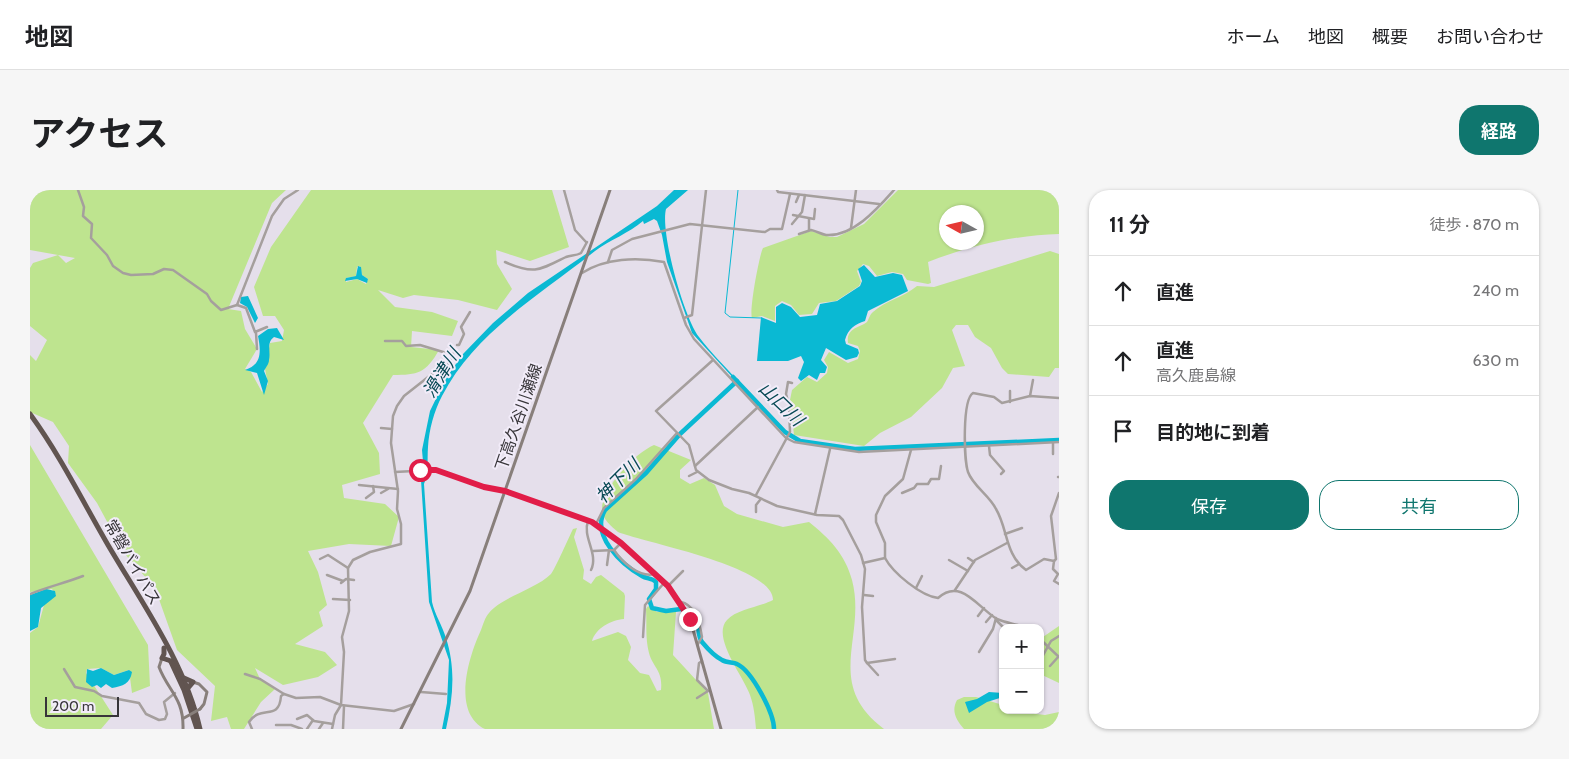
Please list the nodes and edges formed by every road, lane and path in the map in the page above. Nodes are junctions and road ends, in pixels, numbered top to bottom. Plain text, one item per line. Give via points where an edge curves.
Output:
1 (38, 190) edge
2 (78, 190) edge
3 (298, 190) edge
4 (564, 190) edge
5 (610, 190) edge
6 (706, 190) edge
7 (777, 190) edge
8 (856, 190) edge
9 (894, 190) edge
10 (790, 194) junction
11 (799, 195) junction
12 (30, 196) edge
13 (805, 196) junction
14 (854, 201) junction
15 (796, 202) dead end
16 (879, 204) junction
17 (815, 209) dead end
18 (793, 215) dead end
19 (798, 217) junction
20 (809, 218) junction
21 (792, 224) dead end
22 (702, 225) junction
23 (852, 228) junction
24 (809, 230) junction
25 (799, 234) dead end
26 (587, 242) junction
27 (591, 244) junction
28 (505, 262) dead end
29 (608, 262) junction
30 (581, 274) junction
31 (237, 305) junction
32 (470, 312) dead end
33 (684, 318) junction
34 (267, 326) dead end
35 (256, 333) junction
36 (385, 341) dead end
37 (457, 344) dead end
38 (257, 348) dead end
39 (713, 360) junction
40 (1033, 380) dead end
41 (792, 382) dead end
42 (1010, 391) dead end
43 (1030, 396) junction
44 (1059, 398) edge
45 (1010, 402) junction
46 (758, 407) junction
47 (30, 414) edge
48 (30, 419) edge
49 (381, 428) dead end
50 (392, 429) junction
51 (677, 435) junction
52 (786, 438) junction
53 (1059, 442) edge
54 (1053, 443) junction
55 (966, 445) junction
56 (989, 446) junction
57 (830, 448) junction
58 (911, 450) junction
59 (1053, 454) dead end
60 (695, 466) junction
61 (941, 466) dead end
62 (388, 470) dead end
63 (395, 472) junction
64 (697, 472) junction
65 (1001, 474) dead end
66 (689, 476) dead end
67 (359, 485) dead end
68 (373, 486) junction
69 (388, 489) junction
70 (398, 489) junction
71 (505, 491) junction
72 (381, 492) dead end
73 (1059, 492) edge
74 (902, 493) dead end
75 (756, 495) junction
76 (366, 498) dead end
77 (760, 500) junction
78 (1055, 500) junction
79 (1059, 502) edge
80 (756, 512) dead end
81 (815, 514) junction
82 (588, 520) junction
83 (598, 525) junction
84 (1022, 528) dead end
85 (1005, 534) junction
86 (621, 543) junction
87 (1007, 543) junction
88 (612, 550) junction
89 (592, 551) junction
90 (885, 558) junction
91 (968, 558) dead end
92 (320, 559) dead end
93 (949, 560) dead end
94 (1056, 561) edge
95 (974, 562) junction
96 (863, 563) junction
97 (1019, 564) junction
98 (607, 565) dead end
99 (348, 568) junction
100 (1012, 568) dead end
101 (591, 570) dead end
102 (683, 571) dead end
103 (968, 571) junction
104 (327, 574) dead end
105 (655, 574) junction
106 (83, 576) dead end
107 (922, 576) dead end
108 (348, 579) junction
109 (354, 580) dead end
110 (664, 583) junction
111 (1059, 584) edge
112 (668, 586) junction
113 (916, 588) junction
114 (955, 590) junction
115 (30, 594) edge
116 (864, 595) junction
117 (873, 596) dead end
118 (333, 599) dead end
119 (350, 600) junction
120 (974, 601) junction
121 (682, 604) junction
122 (971, 606) dead end
123 (984, 608) junction
124 (992, 615) junction
125 (978, 616) dead end
126 (996, 619) junction
127 (986, 622) dead end
128 (1000, 624) edge
129 (1013, 624) edge
130 (1059, 636) edge
131 (643, 637) dead end
132 (700, 641) junction
133 (1044, 643) edge
134 (164, 648) junction
135 (1049, 648) junction
136 (979, 652) dead end
137 (1044, 654) edge
138 (1058, 655) edge
139 (162, 658) junction
140 (895, 659) dead end
141 (171, 661) junction
142 (702, 661) junction
143 (868, 663) junction
144 (1050, 666) dead end
145 (64, 669) dead end
146 (245, 674) dead end
147 (878, 675) dead end
148 (182, 676) junction
149 (193, 682) junction
150 (187, 689) junction
151 (709, 691) junction
152 (420, 692) junction
153 (175, 693) junction
154 (284, 694) junction
155 (446, 694) dead end
156 (697, 698) dead end
157 (414, 704) junction
158 (343, 705) junction
159 (298, 713) dead end
160 (301, 717) junction
161 (184, 719) junction
162 (297, 719) dead end
163 (313, 720) junction
164 (323, 723) junction
165 (333, 724) junction
166 (276, 725) dead end
167 (292, 727) edge
168 (183, 729) edge
169 (198, 729) edge
170 (252, 729) edge
171 (302, 729) edge
172 (307, 729) edge
173 (319, 729) edge
174 (332, 729) edge
175 (343, 729) edge
176 (402, 729) edge
177 (720, 729) edge

1 - 12 street
2 - 31 street via 84,207 83,216 92,224 91,238 113,266 129,275 173,270 205,293 221,310
3 - 31 street via 284,199 272,216
4 - 26 street via 576,230
5 - 27 main road, 下高久谷川瀬線
6 - 22 street
7 - 10 street
8 - 14 street
9 - 16 street
10 - 11 street
10 - 22 street via 782,229 765,232
11 - 13 street
11 - 15 street
13 - 14 street
13 - 19 street
14 - 16 street
14 - 23 street
16 - 23 street via 863,223
17 - 20 street via 814,219
18 - 19 street
19 - 20 street
19 - 21 street
20 - 24 street
22 - 29 street via 690,224 632,239 613,249
22 - 33 street via 692,315
23 - 24 street via 826,235
24 - 25 street
26 - 27 street
26 - 28 street via 581,253 546,269 528,269
27 - 30 main road, 下高久谷川瀬線
29 - 30 street via 596,264
29 - 33 street via 633,259 664,262
30 - 71 main road, 下高久谷川瀬線
31 - 35 street via 247,310
32 - 37 street via 461,327 463,335
33 - 39 street via 694,339
34 - 35 street
35 - 38 street
36 - 50 street via 402,341 410,348 422,346 454,354 448,365 437,370 400,401
39 - 46 street
39 - 51 street via 656,412
40 - 43 street
41 - 52 street via 788,382 786,392 790,433
42 - 45 street
43 - 44 street
43 - 45 street
45 - 55 street via 1002,403 994,397 970,394 965,408
46 - 52 street
46 - 60 street
47 - 148 highway, 常磐バイパス
48 - 134 highway, 常磐バイパス
49 - 50 street
50 - 63 street
51 - 60 street via 691,448
51 - 83 street via 604,508
52 - 57 street
52 - 75 street
53 - 54 street
54 - 56 street
54 - 59 street
55 - 56 street
55 - 58 street
55 - 85 street via 967,470 996,509
56 - 65 street via 990,455 1004,471
57 - 58 street via 859,452
57 - 81 street
58 - 90 street via 903,479 885,496 876,514 885,543
60 - 64 street
61 - 74 street via 939,479 917,484
62 - 63 street
63 - 70 street
63 - 71 street via 430,470
64 - 66 street
64 - 75 street via 719,484
67 - 68 street
68 - 69 street
68 - 76 street via 374,492
69 - 70 street
69 - 72 street
70 - 99 street via 401,544 370,552 353,560
71 - 82 main road
71 - 152 main road, 下高久谷川瀬線 via 470,591
73 - 78 street
75 - 77 street
77 - 80 street
77 - 81 street
78 - 79 street
78 - 94 street via 1051,516
81 - 96 street via 839,516 843,520
82 - 83 main road
82 - 89 street via 586,529
83 - 86 main road
84 - 85 street
85 - 87 street
86 - 88 street
86 - 105 main road
87 - 95 street
87 - 97 street
88 - 89 street
88 - 98 street
88 - 105 street via 642,574
89 - 101 street
90 - 96 street
90 - 113 street
91 - 95 street
92 - 99 street via 327,555
93 - 103 street
94 - 97 street via 1044,558 1026,570
94 - 111 street via 1053,569 1058,574 1054,580
95 - 103 street
96 - 116 street
97 - 100 street
99 - 108 street
102 - 112 street
103 - 114 street
104 - 108 street via 342,582
105 - 110 main road
106 - 115 street
107 - 113 street
108 - 109 street
108 - 119 street
110 - 112 main road
110 - 131 street via 644,608
112 - 121 main road
113 - 114 street via 936,598
114 - 120 street
116 - 117 street
116 - 143 street via 862,631
118 - 119 street
119 - 158 street via 342,637
120 - 122 street
120 - 123 street
121 - 132 main road
121 - 132 street via 687,604 699,620
123 - 124 street
123 - 125 street
124 - 126 street
124 - 127 street
126 - 128 street
126 - 129 street
126 - 136 street
130 - 135 street via 1051,641
132 - 142 main road
133 - 135 street
134 - 139 highway
134 - 141 highway, 常磐バイパス
135 - 137 street
135 - 138 street
138 - 144 street
139 - 141 highway
139 - 153 main road via 160,670
140 - 143 street
141 - 169 highway, 常磐バイパス
142 - 151 main road
142 - 151 street via 697,680
143 - 147 street
145 - 153 street via 74,687 139,703 146,714 159,720 165,719 167,714 166,698
146 - 154 street
148 - 149 highway
148 - 150 highway, 常磐バイパス
149 - 150 highway
149 - 161 main road, bridge via 207,692 200,709
150 - 169 highway, 常磐バイパス
151 - 156 street
151 - 177 main road
152 - 155 street
152 - 157 main road, 下高久谷川瀬線
153 - 161 main road
154 - 158 street via 296,698 320,697
154 - 170 street via 277,709 263,711 250,719
157 - 158 street via 394,711
157 - 176 main road, 下高久谷川瀬線
158 - 165 street
158 - 175 street
159 - 160 street
160 - 162 street
160 - 163 street via 307,715
161 - 168 main road
163 - 164 street
163 - 172 street
164 - 165 street
164 - 173 street
165 - 174 street
166 - 167 street
167 - 171 street

